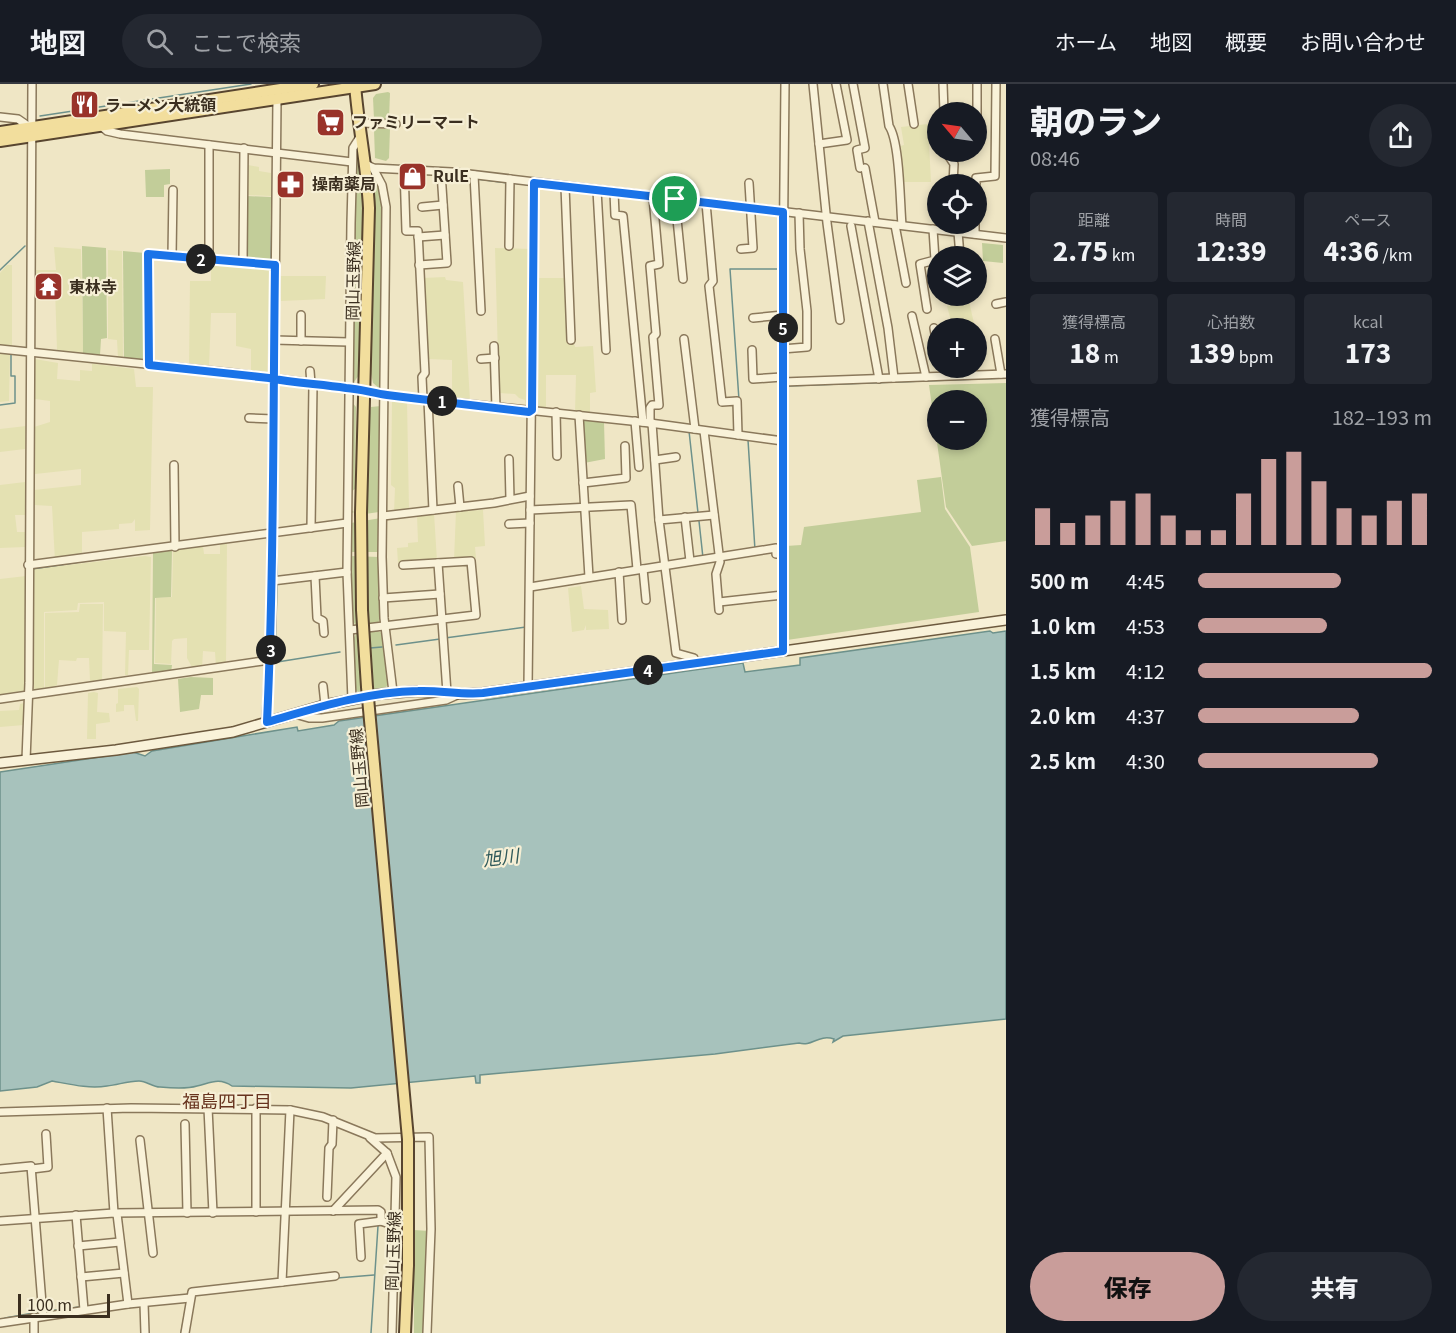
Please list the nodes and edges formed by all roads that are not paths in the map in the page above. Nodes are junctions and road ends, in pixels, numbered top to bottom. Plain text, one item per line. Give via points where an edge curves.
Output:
1 (32, 84) edge
2 (312, 84) edge
3 (375, 84) edge
4 (785, 84) edge
5 (813, 84) edge
6 (836, 84) edge
7 (853, 84) edge
8 (883, 84) edge
9 (908, 84) edge
10 (943, 84) edge
11 (978, 84) edge
12 (996, 84) edge
13 (355, 85) edge
14 (277, 91) edge
15 (944, 102) edge
16 (978, 102) edge
17 (0, 117) edge
18 (358, 123) junction
19 (396, 124) dead end
20 (914, 124) dead end
21 (100, 126) junction
22 (0, 132) edge
23 (32, 132) junction
24 (360, 137) junction
25 (0, 141) edge
26 (819, 144) junction
27 (209, 146) junction
28 (244, 150) junction
29 (277, 154) junction
30 (352, 162) junction
31 (370, 166) junction
32 (388, 168) junction
33 (404, 168) junction
34 (441, 172) junction
35 (987, 177) edge
36 (474, 178) junction
37 (380, 180) junction
38 (510, 182) junction
39 (534, 183) junction
40 (749, 183) dead end
41 (564, 186) junction
42 (173, 190) dead end
43 (597, 190) junction
44 (614, 192) junction
45 (653, 199) junction
46 (675, 201) junction
47 (443, 205) junction
48 (706, 205) junction
49 (422, 207) dead end
50 (751, 210) junction
51 (783, 212) junction
52 (799, 216) junction
53 (827, 219) junction
54 (869, 223) junction
55 (851, 226) dead end
56 (897, 227) junction
57 (927, 231) edge
58 (933, 234) edge
59 (975, 234) edge
60 (445, 235) junction
61 (418, 237) junction
62 (1006, 238) edge
63 (509, 246) dead end
64 (741, 249) dead end
65 (785, 249) junction
66 (800, 249) junction
67 (172, 256) junction
68 (209, 260) junction
69 (243, 262) junction
70 (273, 265) junction
71 (419, 265) junction
72 (683, 279) dead end
73 (906, 283) dead end
74 (1006, 302) edge
75 (996, 304) dead end
76 (927, 309) dead end
77 (481, 311) dead end
78 (301, 315) dead end
79 (783, 315) junction
80 (912, 316) dead end
81 (753, 318) dead end
82 (840, 320) dead end
83 (684, 339) dead end
84 (995, 339) dead end
85 (277, 340) junction
86 (571, 340) dead end
87 (301, 341) junction
88 (350, 342) junction
89 (494, 346) dead end
90 (0, 349) edge
91 (784, 349) junction
92 (606, 350) dead end
93 (752, 350) dead end
94 (32, 352) junction
95 (495, 358) junction
96 (482, 359) dead end
97 (149, 365) junction
98 (310, 371) dead end
99 (1004, 374) edge
100 (987, 375) edge
101 (926, 377) joint
102 (271, 378) junction
103 (894, 378) junction
104 (879, 379) junction
105 (783, 383) junction
106 (312, 385) junction
107 (349, 388) junction
108 (366, 390) junction
109 (384, 395) junction
110 (425, 399) junction
111 (496, 408) junction
112 (532, 410) junction
113 (556, 414) junction
114 (578, 417) junction
115 (249, 418) dead end
116 (271, 419) junction
117 (644, 424) junction
118 (695, 429) junction
119 (704, 431) junction
120 (738, 435) junction
121 (780, 441) junction
122 (625, 446) dead end
123 (556, 456) dead end
124 (676, 457) dead end
125 (509, 459) dead end
126 (655, 460) junction
127 (174, 465) dead end
128 (639, 467) dead end
129 (583, 483) junction
130 (458, 486) dead end
131 (530, 496) junction
132 (510, 499) junction
133 (460, 507) junction
134 (585, 509) junction
135 (433, 510) junction
136 (532, 510) junction
137 (714, 515) junction
138 (383, 516) junction
139 (685, 517) junction
140 (659, 520) junction
141 (347, 523) junction
142 (530, 523) junction
143 (509, 524) dead end
144 (311, 528) junction
145 (272, 533) junction
146 (175, 547) junction
147 (778, 552) junction
148 (720, 559) junction
149 (690, 561) junction
150 (438, 563) junction
151 (403, 565) dead end
152 (30, 566) junction
153 (666, 567) junction
154 (642, 571) junction
155 (347, 572) junction
156 (620, 575) junction
157 (315, 576) junction
158 (589, 577) junction
159 (275, 581) junction
160 (531, 586) junction
161 (440, 594) junction
162 (783, 595) junction
163 (383, 598) junction
164 (646, 600) dead end
165 (441, 619) junction
166 (622, 620) dead end
167 (1006, 620) edge
168 (385, 627) junction
169 (350, 630) junction
170 (324, 633) dead end
171 (783, 651) junction
172 (270, 662) junction
173 (695, 664) junction
174 (323, 686) dead end
175 (528, 687) junction
176 (393, 692) junction
177 (447, 693) junction
178 (459, 694) junction
179 (28, 696) junction
180 (0, 699) edge
181 (352, 700) junction
182 (325, 705) junction
183 (295, 714) junction
184 (267, 722) junction
185 (26, 760) junction
186 (0, 763) edge
187 (107, 1108) junction
188 (208, 1108) junction
189 (256, 1108) junction
190 (290, 1110) junction
191 (0, 1112) edge
192 (333, 1120) junction
193 (185, 1124) dead end
194 (46, 1134) dead end
195 (366, 1135) junction
196 (395, 1138) junction
197 (140, 1140) dead end
198 (386, 1152) junction
199 (32, 1168) junction
200 (0, 1169) edge
201 (327, 1197) dead end
202 (333, 1210) junction
203 (256, 1212) junction
204 (286, 1212) junction
205 (187, 1213) junction
206 (213, 1213) junction
207 (116, 1214) junction
208 (148, 1214) junction
209 (76, 1217) junction
210 (35, 1220) junction
211 (0, 1221) edge
212 (382, 1221) junction
213 (395, 1226) junction
214 (120, 1242) junction
215 (78, 1246) junction
216 (153, 1253) dead end
217 (361, 1257) dead end
218 (124, 1273) junction
219 (335, 1276) dead end
220 (81, 1277) junction
221 (282, 1282) junction
222 (190, 1298) junction
223 (144, 1303) junction
224 (128, 1304) junction
225 (84, 1310) junction
226 (0, 1314) edge
227 (43, 1316) junction
228 (34, 1317) junction
229 (1, 1323) edge
230 (34, 1333) edge
231 (146, 1333) edge
232 (185, 1333) edge
233 (392, 1333) edge
234 (405, 1333) edge
235 (427, 1333) edge

1 - 23 street
2 - 14 main road
3 - 13 main road
4 - 51 street
5 - 26 street
6 - 26 street via 847,140
7 - 54 street via 865,148 857,150 863,168
8 - 56 street via 896,155
9 - 20 street
10 - 15 street
11 - 16 street
12 - 35 street via 995,176
13 - 14 main road
13 - 18 main road, 岡山玉野線
14 - 21 main road
14 - 23 main road
14 - 29 street
17 - 23 street via 18,119
18 - 19 street
18 - 24 main road, 岡山玉野線
21 - 23 main road
21 - 27 street via 107,131
22 - 23 main road
23 - 25 main road
23 - 94 street
24 - 30 street via 353,146
24 - 31 main road, 岡山玉野線
26 - 53 street
27 - 28 street
27 - 68 street
28 - 29 street
28 - 69 street
29 - 30 street
29 - 70 street
30 - 88 street
31 - 32 street
31 - 37 street
31 - 108 main road, 岡山玉野線
32 - 33 street
32 - 37 street
33 - 34 street
33 - 61 street via 406,231 418,231
34 - 36 street
34 - 47 street
36 - 38 street
36 - 77 street
37 - 109 street via 386,207
38 - 39 street
38 - 63 street
39 - 41 street
39 - 112 street
40 - 50 street
41 - 43 street
41 - 86 street
42 - 67 street
43 - 44 street
43 - 92 street
44 - 45 street
44 - 117 street via 615,215 623,216
45 - 46 street
45 - 117 street via 659,264 650,266 659,405 652,405
46 - 48 street
46 - 72 street
47 - 49 street
47 - 60 street
48 - 50 street
48 - 120 street via 713,281 709,285 722,402 737,401
50 - 51 street
50 - 64 street via 753,248
51 - 52 street
51 - 65 street
52 - 53 street
52 - 66 street
53 - 54 street
53 - 82 street
54 - 56 street
54 - 103 street
55 - 104 street
56 - 57 street
56 - 73 street
58 - 76 street via 935,260 920,264
59 - 62 street
60 - 61 street
60 - 71 street via 447,262
61 - 71 street
65 - 66 street
65 - 79 street
66 - 91 street via 807,347
67 - 68 street
67 - 97 street via 148,254
68 - 69 street
69 - 70 street
70 - 85 street
71 - 110 street
74 - 75 street
78 - 87 street
79 - 81 street
79 - 91 street
80 - 101 street
83 - 118 street
84 - 99 street
85 - 87 street
85 - 102 street
87 - 88 street
88 - 107 street
89 - 95 street
90 - 94 street
91 - 105 street
93 - 105 street via 753,379
94 - 97 street
94 - 152 street
95 - 96 street
95 - 111 street
97 - 102 street
98 - 106 street
99 - 100 street
101 - 103 street
102 - 106 street
102 - 116 street
103 - 104 street
104 - 105 street
105 - 121 street
106 - 107 street
106 - 144 street
107 - 108 street
107 - 141 street
108 - 109 street
108 - 234 main road, 岡山玉野線, bridge via 362,610 408,1139
109 - 110 street
109 - 138 street
110 - 111 street
110 - 135 street
111 - 112 street
112 - 113 street
112 - 131 street
113 - 114 street
113 - 123 street
114 - 117 street
114 - 129 street
115 - 116 street
116 - 145 street
117 - 118 street
117 - 126 street
117 - 128 street
118 - 119 street
119 - 120 street
119 - 137 street
120 - 121 street
121 - 147 street
122 - 129 street via 626,478
124 - 126 street
125 - 132 street
126 - 140 street
127 - 146 street
129 - 134 street
130 - 133 street
131 - 132 street
131 - 136 street
132 - 133 street
133 - 135 street
134 - 136 street
134 - 154 street via 631,505
134 - 158 street
135 - 138 street
136 - 142 street
137 - 139 street
137 - 148 street
138 - 163 street
139 - 140 street
139 - 149 street
140 - 153 street
141 - 144 street
141 - 155 street
142 - 143 street
142 - 160 street
144 - 145 street
145 - 146 street
145 - 159 street
146 - 152 street
147 - 148 street
147 - 162 street
148 - 149 street
148 - 162 street via 716,574 719,606
149 - 153 street
150 - 151 street
150 - 161 street
150 - 165 street via 471,561 476,615
152 - 179 street
153 - 154 street
153 - 173 street via 676,653 694,658
154 - 156 street
154 - 164 street
155 - 157 street
155 - 169 street
156 - 158 street
156 - 166 street
157 - 159 street
157 - 170 street via 317,618 323,621
158 - 160 street
159 - 172 street
160 - 175 street
161 - 163 street
161 - 165 street
162 - 171 street
163 - 168 street
165 - 168 street
165 - 177 street
167 - 171 street
168 - 169 street
168 - 176 street
169 - 181 street
171 - 173 street
172 - 179 street
172 - 184 street
173 - 175 street
174 - 182 street
175 - 178 street
176 - 177 street
176 - 181 street
177 - 178 street
178 - 183 street via 446,700 322,718
179 - 180 street
179 - 185 street
181 - 182 street
182 - 183 street
183 - 184 street
184 - 185 street via 233,732
185 - 186 street
187 - 188 street
187 - 191 street
187 - 207 street
188 - 189 street
188 - 206 street
189 - 190 street
189 - 203 street
190 - 192 street
190 - 204 street
192 - 195 street
192 - 201 street
193 - 205 street
194 - 199 street via 48,1167
195 - 196 street
195 - 198 street
196 - 198 street
196 - 235 street via 429,1137
197 - 208 street
198 - 202 street
198 - 213 street via 396,1177
199 - 200 street
199 - 210 street
202 - 204 street
202 - 212 street via 378,1210
203 - 204 street
203 - 206 street
204 - 221 street
205 - 206 street
205 - 208 street
207 - 208 street
207 - 209 street
207 - 214 street
208 - 216 street
209 - 210 street
209 - 215 street
210 - 211 street
210 - 227 street
212 - 213 street
212 - 217 street via 359,1224
213 - 233 street
214 - 215 street
214 - 218 street
215 - 220 street
218 - 220 street
218 - 224 street
219 - 221 street
220 - 225 street
221 - 222 street via 192,1292
222 - 223 street
222 - 232 street
223 - 224 street
223 - 231 street
224 - 225 street
225 - 227 street
226 - 229 street
227 - 228 street
228 - 229 street
228 - 230 street

